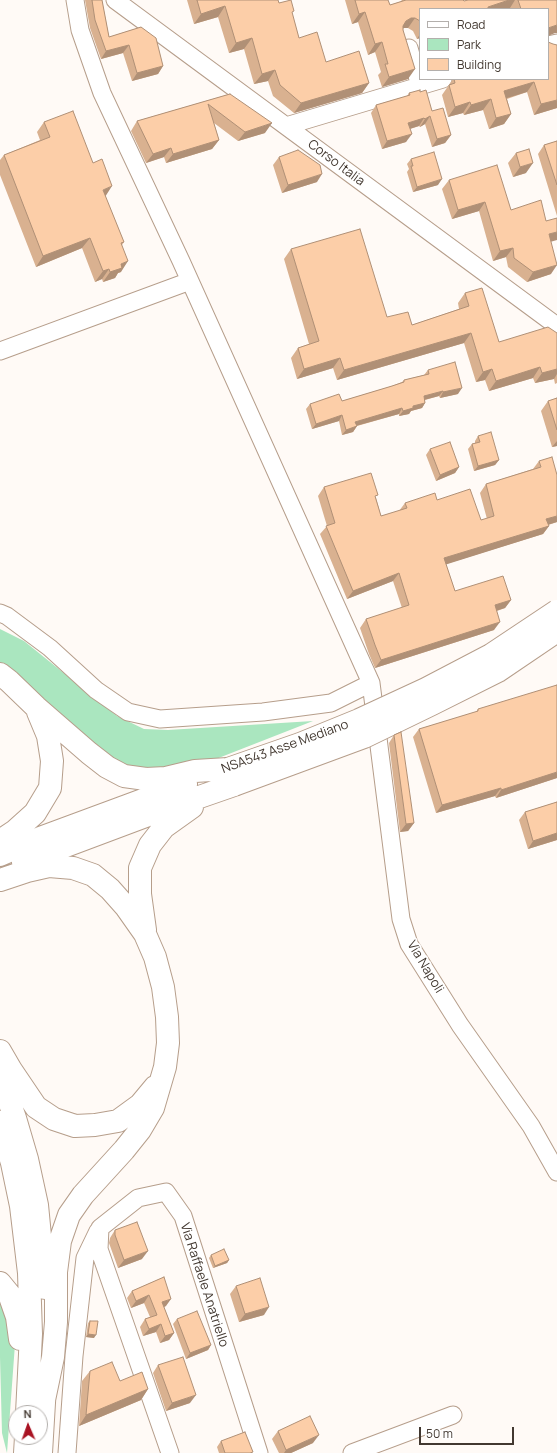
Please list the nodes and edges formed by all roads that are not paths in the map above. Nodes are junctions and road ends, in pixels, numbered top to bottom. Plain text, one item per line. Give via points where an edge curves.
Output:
1 (75, 0) edge
2 (115, 0) edge
3 (406, 38) edge
4 (439, 80) edge
5 (420, 86) junction
6 (286, 126) junction
7 (190, 281) junction
8 (557, 326) edge
9 (0, 350) edge
10 (557, 611) edge
11 (0, 613) edge
12 (557, 631) edge
13 (0, 674) edge
14 (371, 683) junction
15 (36, 707) junction
16 (231, 777) junction
17 (0, 841) edge
18 (0, 856) edge
19 (0, 872) edge
20 (0, 880) edge
21 (145, 934) junction
22 (0, 1051) edge
23 (0, 1075) edge
24 (161, 1080) junction
25 (0, 1122) edge
26 (557, 1172) edge
27 (100, 1228) junction
28 (0, 1283) edge
29 (44, 1400) junction
30 (25, 1405) edge
31 (27, 1405) edge
32 (453, 1415) dead end
33 (41, 1453) edge
34 (67, 1453) edge
35 (170, 1453) edge
36 (259, 1453) edge
37 (352, 1453) edge

1 - 7 street, Via Napoli via 80,30 102,92
2 - 6 street, Corso Italia
3 - 5 street
4 - 5 street
5 - 6 street
6 - 8 street, Corso Italia
7 - 9 street
7 - 14 street, Via Napoli
10 - 16 highway, NSA543 Asse Mediano, bridge via 490,655 426,689
11 - 14 street via 50,648 96,690 128,712 160,719 263,712 331,703
12 - 16 highway, NSA543 Asse Mediano, bridge via 498,671 364,737
13 - 15 highway
14 - 26 street, Via Napoli via 401,919 409,944 460,1025 531,1126
15 - 16 highway via 89,753 124,776 166,778 195,771
15 - 17 highway via 48,736 52,761 50,788 35,813
16 - 18 highway, NSA543 Asse Mediano via 40,838
16 - 19 highway, NSA543 Asse Mediano
16 - 21 highway via 164,827 150,845 140,868
20 - 21 highway via 49,866 73,868 93,875 126,907
21 - 24 highway via 155,957 163,987 167,1017 168,1043
22 - 24 highway via 36,1108 54,1119 76,1126 118,1121 140,1105
23 - 29 highway via 27,1159 36,1205 46,1303
24 - 29 highway via 153,1108 140,1130 83,1195 69,1215 60,1241 56,1272 53,1357
25 - 31 highway via 21,1206 29,1273 31,1334
27 - 34 street via 85,1258
27 - 35 street via 99,1249
27 - 36 street, Via Raffaele Anatriello via 138,1198 166,1192 183,1216
28 - 30 highway via 9,1294 17,1318
29 - 33 highway
32 - 37 street

